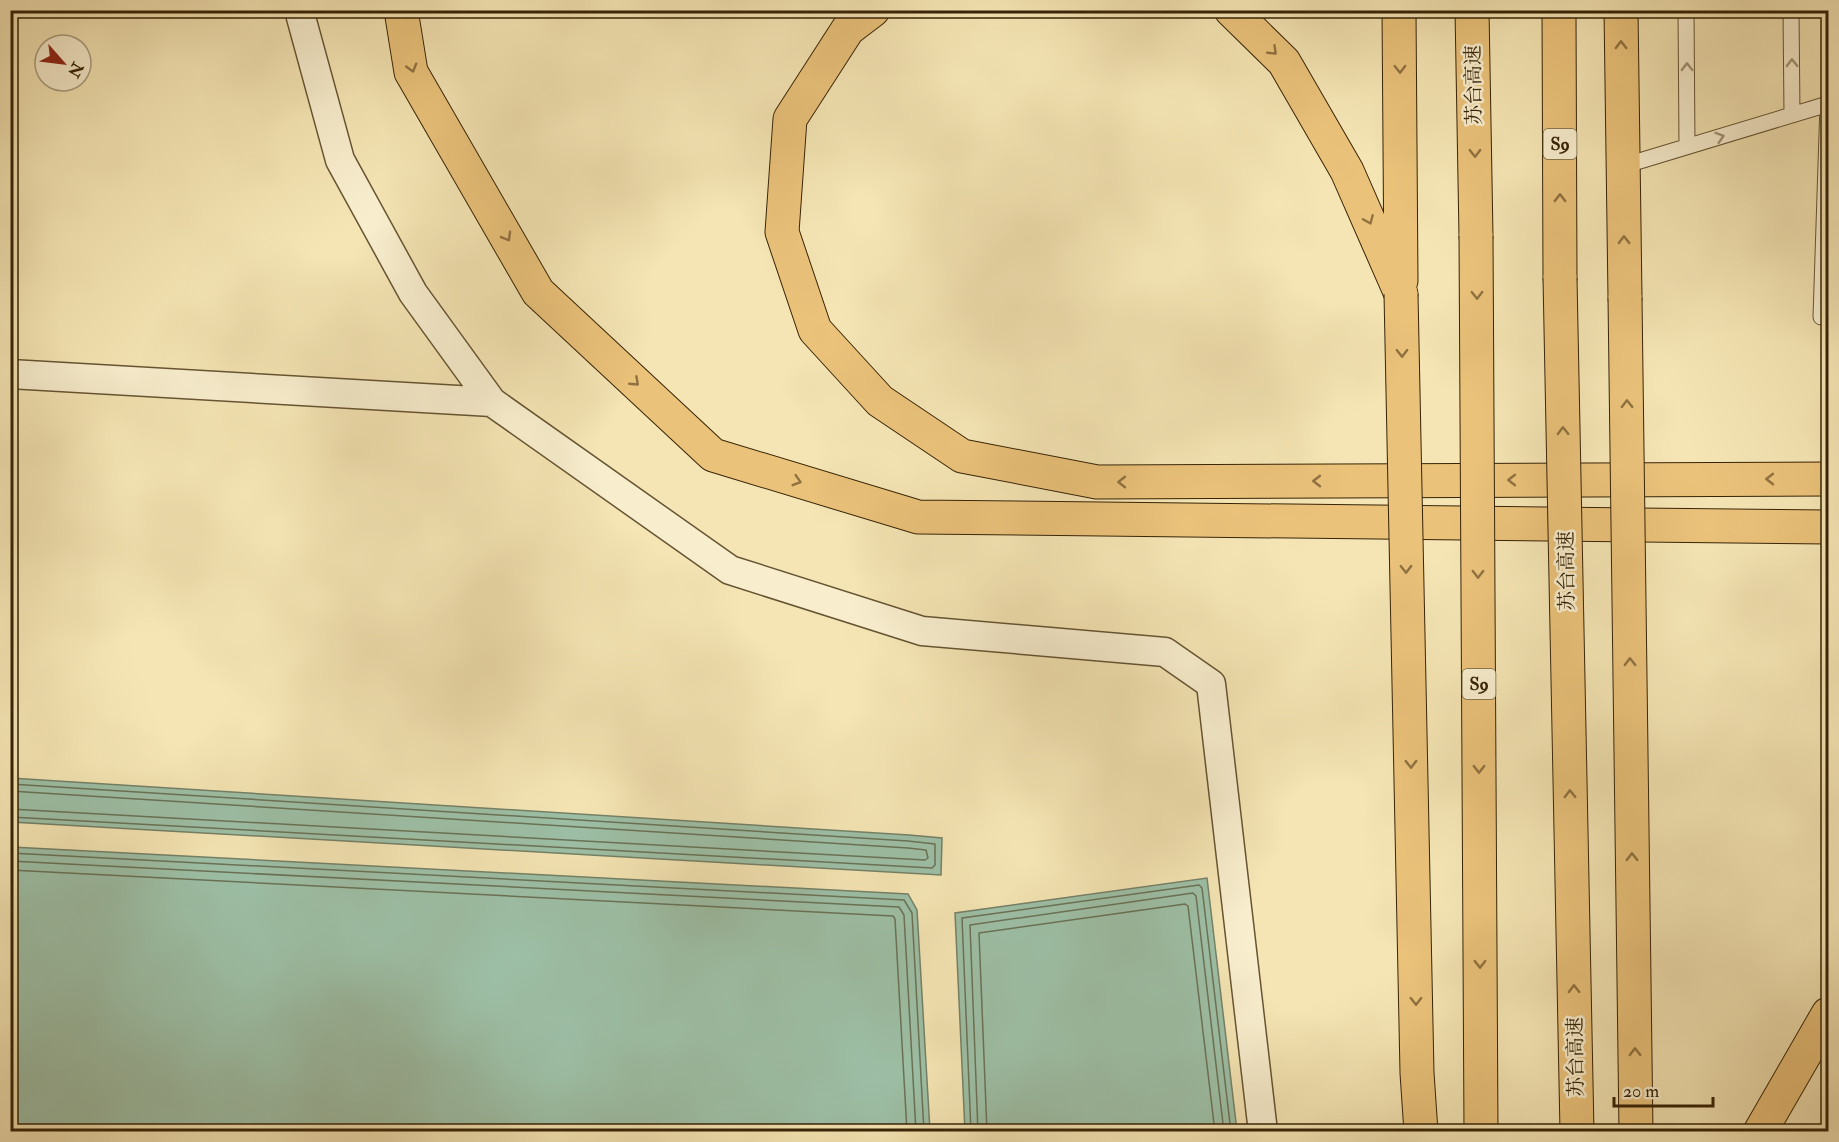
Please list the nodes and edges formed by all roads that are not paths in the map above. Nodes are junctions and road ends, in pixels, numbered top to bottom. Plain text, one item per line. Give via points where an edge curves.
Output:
1 (299, 10) edge
2 (401, 10) edge
3 (873, 10) edge
4 (1231, 10) edge
5 (1399, 10) edge
6 (1472, 10) edge
7 (1559, 10) edge
8 (1621, 10) edge
9 (1686, 10) edge
10 (1791, 10) edge
11 (1828, 104) edge
12 (1792, 115) junction
13 (1687, 147) junction
14 (1623, 166) junction
15 (1401, 294) junction
16 (1828, 317) edge
17 (10, 374) edge
18 (492, 402) junction
19 (1828, 479) edge
20 (1828, 527) edge
21 (1828, 1014) edge
22 (1263, 1131) edge
23 (1421, 1131) edge
24 (1481, 1131) edge
25 (1577, 1131) edge
26 (1636, 1131) edge
27 (1760, 1131) edge

1 - 18 street via 340,160 413,293
2 -> 20 highway via 411,72 538,292 713,455 918,517
19 -> 3 highway via 1097,482 962,456 880,401 815,330 782,232 790,119 848,29
4 -> 15 highway via 1284,62 1347,171
5 -> 15 highway
6 -> 24 highway, 苏台高速 / S9, bridge
25 -> 7 highway, 苏台高速 / S9, bridge via 1560,278
14 -> 8 highway
13 -> 9 lane
12 -> 10 lane
11 - 12 lane
11 - 16 lane via 1821,317
13 -> 12 lane
13 - 14 lane
26 -> 14 highway, bridge
15 -> 23 highway, bridge
17 - 18 street
18 - 22 street via 730,570 922,631 1165,652 1210,684
21 - 27 highway

